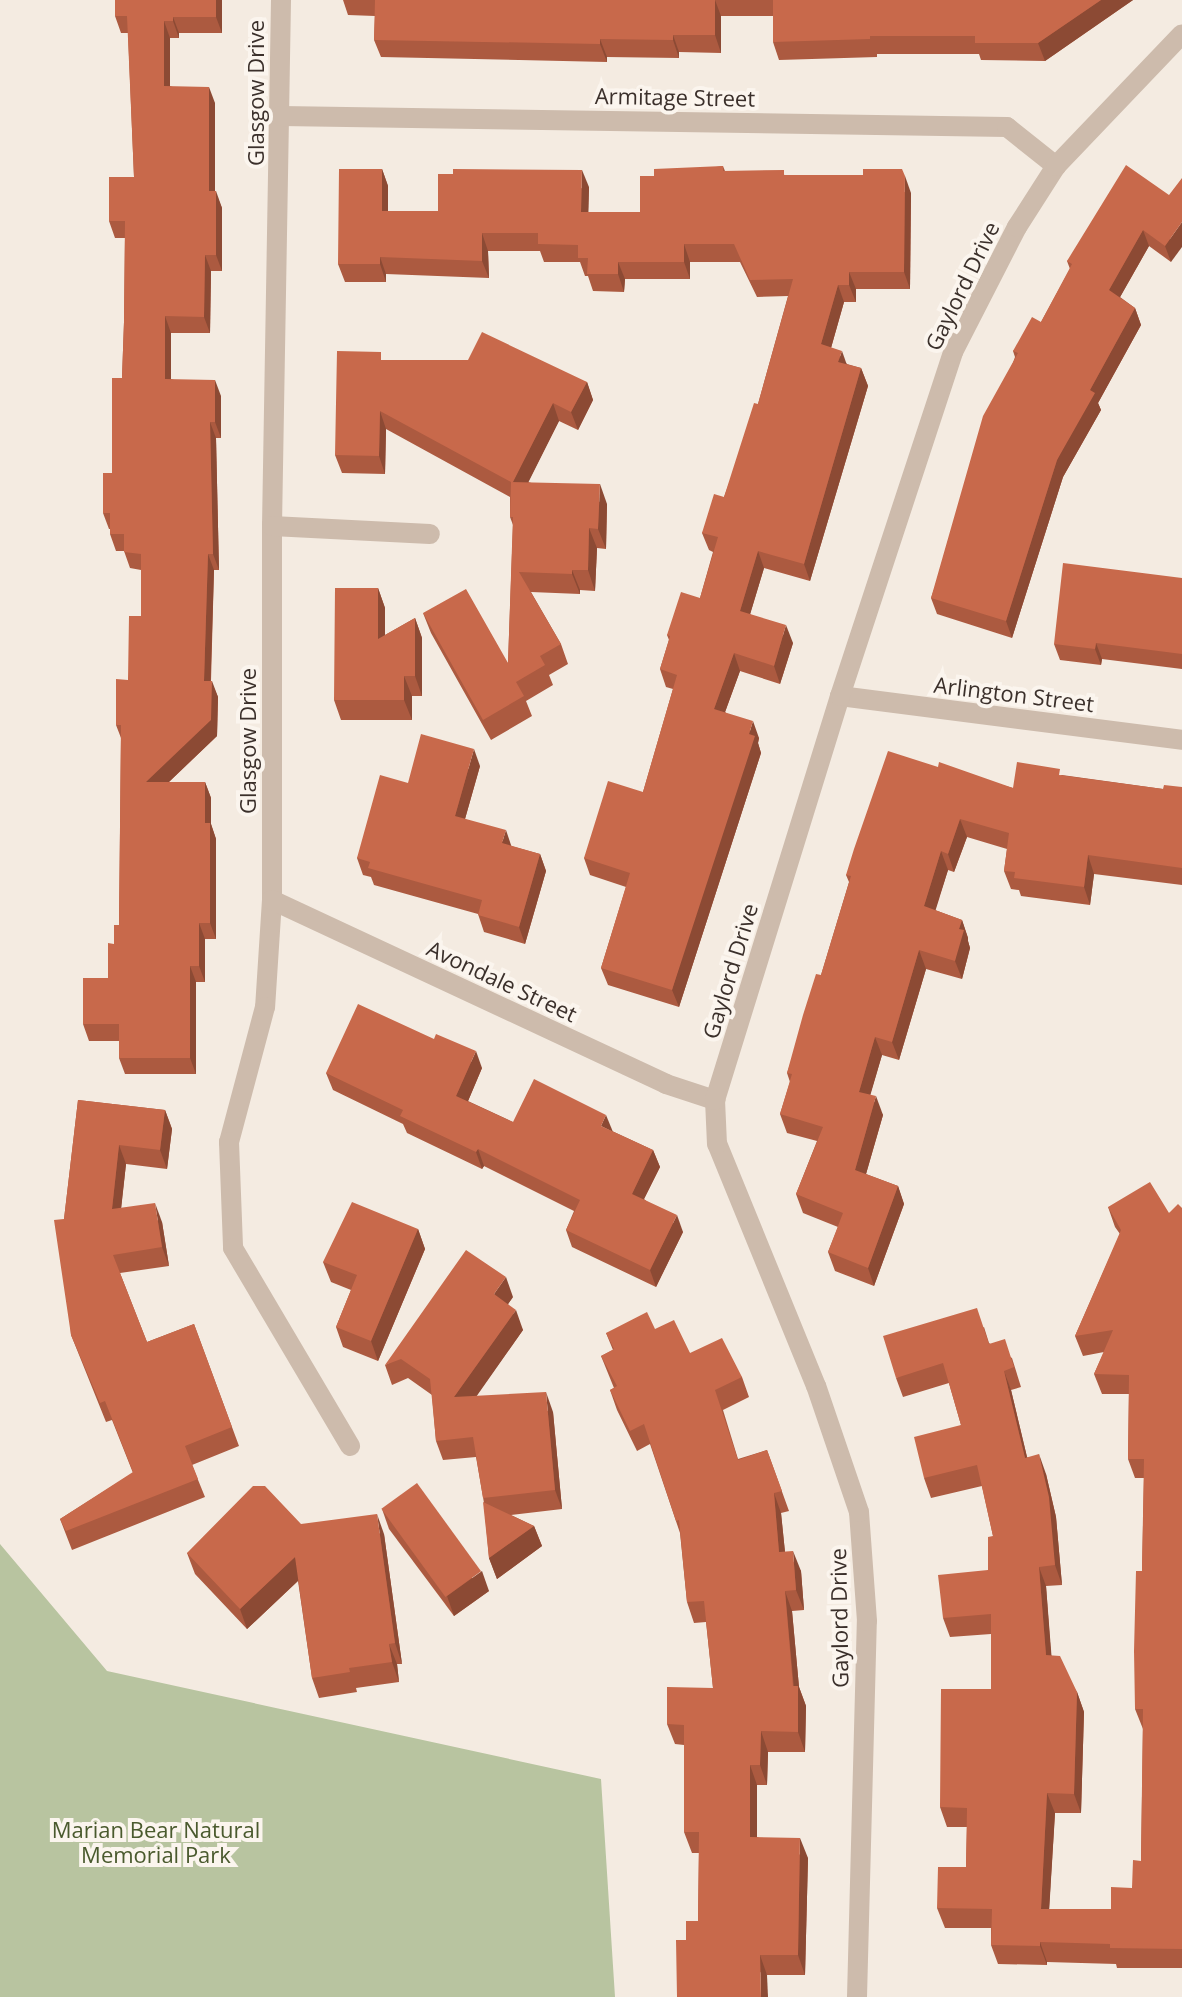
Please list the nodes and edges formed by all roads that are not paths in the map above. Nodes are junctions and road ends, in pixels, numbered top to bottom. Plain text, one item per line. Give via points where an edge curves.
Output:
1 (281, 0) edge
2 (1182, 34) edge
3 (281, 116) junction
4 (1056, 166) junction
5 (272, 526) junction
6 (430, 534) dead end
7 (840, 696) junction
8 (1182, 740) edge
9 (272, 900) junction
10 (715, 1100) junction
11 (350, 1446) dead end
12 (857, 1997) edge

1 - 3 street, Glasgow Drive
2 - 4 street, Gaylord Drive
3 - 4 street, Armitage Street via 1007,127
3 - 5 street, Glasgow Drive
4 - 7 street, Gaylord Drive via 1017,227 953,352
5 - 6 street
5 - 9 street, Glasgow Drive
7 - 8 street, Arlington Street
7 - 10 street, Gaylord Drive
9 - 10 street, Avondale Street via 666,1084
9 - 11 street, Glasgow Drive via 265,1007 229,1142 233,1248
10 - 12 street, Gaylord Drive via 717,1144 816,1386 859,1512 867,1621

